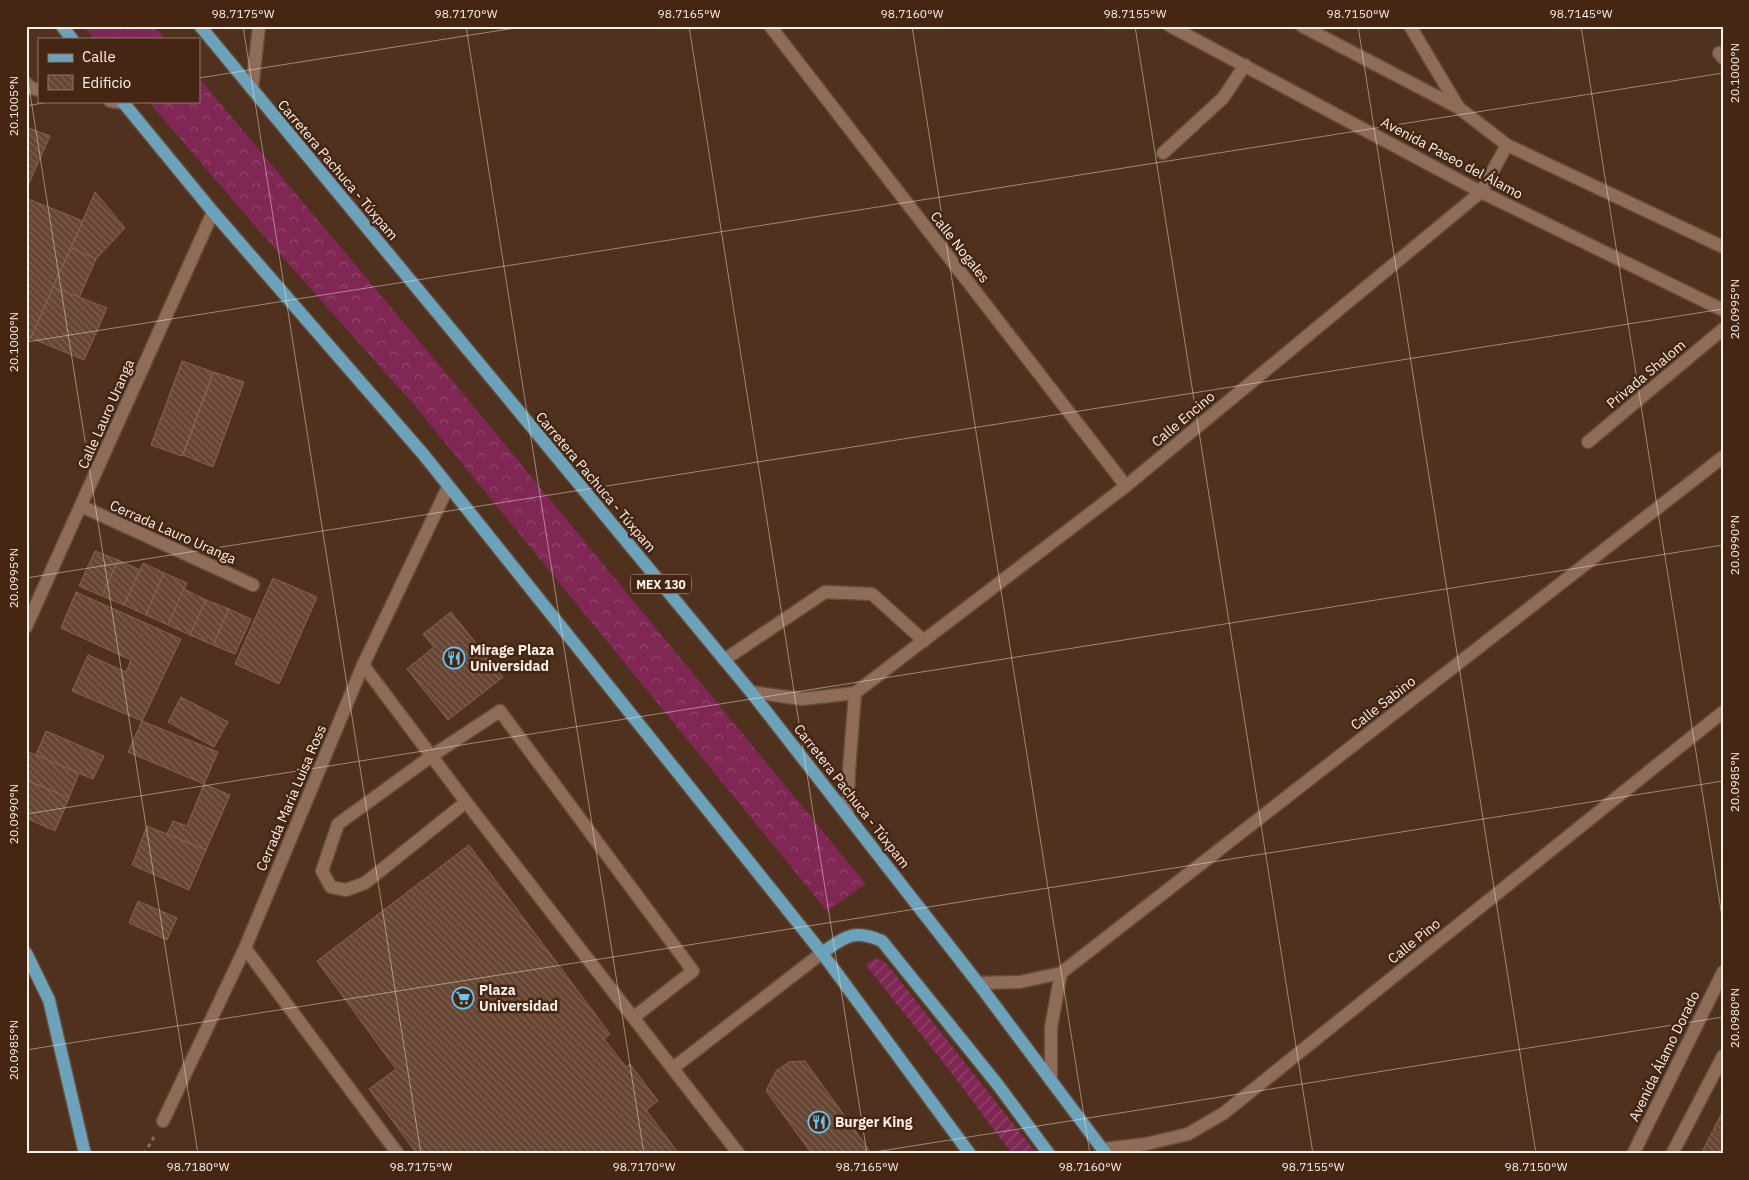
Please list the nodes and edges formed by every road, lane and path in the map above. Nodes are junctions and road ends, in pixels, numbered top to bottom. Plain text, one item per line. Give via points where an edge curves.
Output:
1 (62, 26) edge
2 (200, 26) edge
3 (259, 26) edge
4 (770, 26) edge
5 (1170, 26) edge
6 (1302, 26) edge
7 (1410, 26) edge
8 (71, 38) edge
9 (1245, 65) junction
10 (26, 83) edge
11 (252, 89) junction
12 (38, 90) edge
13 (123, 102) edge
14 (1459, 108) junction
15 (1507, 145) junction
16 (1163, 153) dead end
17 (1481, 192) junction
18 (213, 212) junction
19 (1723, 247) edge
20 (1723, 310) edge
21 (1723, 329) edge
22 (1588, 442) dead end
23 (1723, 457) edge
24 (1126, 486) junction
25 (448, 487) junction
26 (80, 506) junction
27 (253, 585) dead end
28 (26, 627) edge
29 (924, 641) junction
30 (724, 660) junction
31 (363, 665) junction
32 (751, 692) junction
33 (856, 694) junction
34 (1723, 712) edge
35 (433, 755) junction
36 (466, 802) junction
37 (848, 815) junction
38 (245, 948) junction
39 (26, 953) edge
40 (822, 953) junction
41 (1061, 972) junction
42 (1723, 972) edge
43 (978, 983) junction
44 (634, 1018) junction
45 (1723, 1056) edge
46 (672, 1068) junction
47 (1051, 1081) junction
48 (163, 1121) dead end
49 (1105, 1151) edge
50 (85, 1154) edge
51 (398, 1154) edge
52 (739, 1154) edge
53 (970, 1154) edge
54 (1049, 1154) edge
55 (1633, 1154) edge
56 (1672, 1154) edge

1 - 8 main road
2 - 11 main road, Carretera Pachuca - Túxpam / MEX 130
3 - 11 street
4 - 24 street, Calle Nogales
5 - 9 street, Avenida Paseo del Álamo
6 - 14 street
7 - 14 street
9 - 16 street via 1223,98
9 - 17 street, Avenida Paseo del Álamo
10 - 12 street
11 - 30 main road, Carretera Pachuca - Túxpam / MEX 130
13 - 18 main road
14 - 15 street
15 - 17 street, Calle Encino
15 - 19 street
17 - 20 street, Avenida Paseo del Álamo
17 - 24 street, Calle Encino
18 - 25 main road
18 - 26 street, Calle Lauro Uranga
21 - 22 street, Privada Shalom
23 - 41 street, Calle Sabino
24 - 29 street, Calle Encino
25 - 31 street, Cerrada María Luisa Ross
25 - 40 main road
26 - 27 street, Cerrada Lauro Uranga
26 - 28 street, Calle Lauro Uranga
29 - 30 street via 872,594 825,592
29 - 33 street, Calle Encino
30 - 32 main road, Carretera Pachuca - Túxpam / MEX 130
31 - 35 street
31 - 38 street, Cerrada María Luisa Ross
32 - 33 street via 802,699
32 - 37 main road, Carretera Pachuca - Túxpam / MEX 130
33 - 37 street via 848,771
34 - 49 street, Calle Pino via 1224,1113 1188,1134
35 - 36 street
35 - 36 street via 338,824 322,870 331,888 346,890 364,883
35 - 44 street via 500,711 693,971
36 - 44 street
37 - 43 main road, Carretera Pachuca - Túxpam / MEX 130
38 - 48 street, Cerrada María Luisa Ross
38 - 51 street
39 - 50 main road via 49,1000
40 - 46 street
40 - 53 main road
40 - 54 main road via 844,938 864,934 882,941
41 - 43 street, Calle Sabino via 1020,982
41 - 47 street via 1050,1027
42 - 55 street, Avenida Álamo Dorado
43 - 47 main road, Carretera Pachuca - Túxpam / MEX 130
44 - 46 street
45 - 56 street
46 - 52 street
47 - 49 main road, Carretera Pachuca - Túxpam / MEX 130

